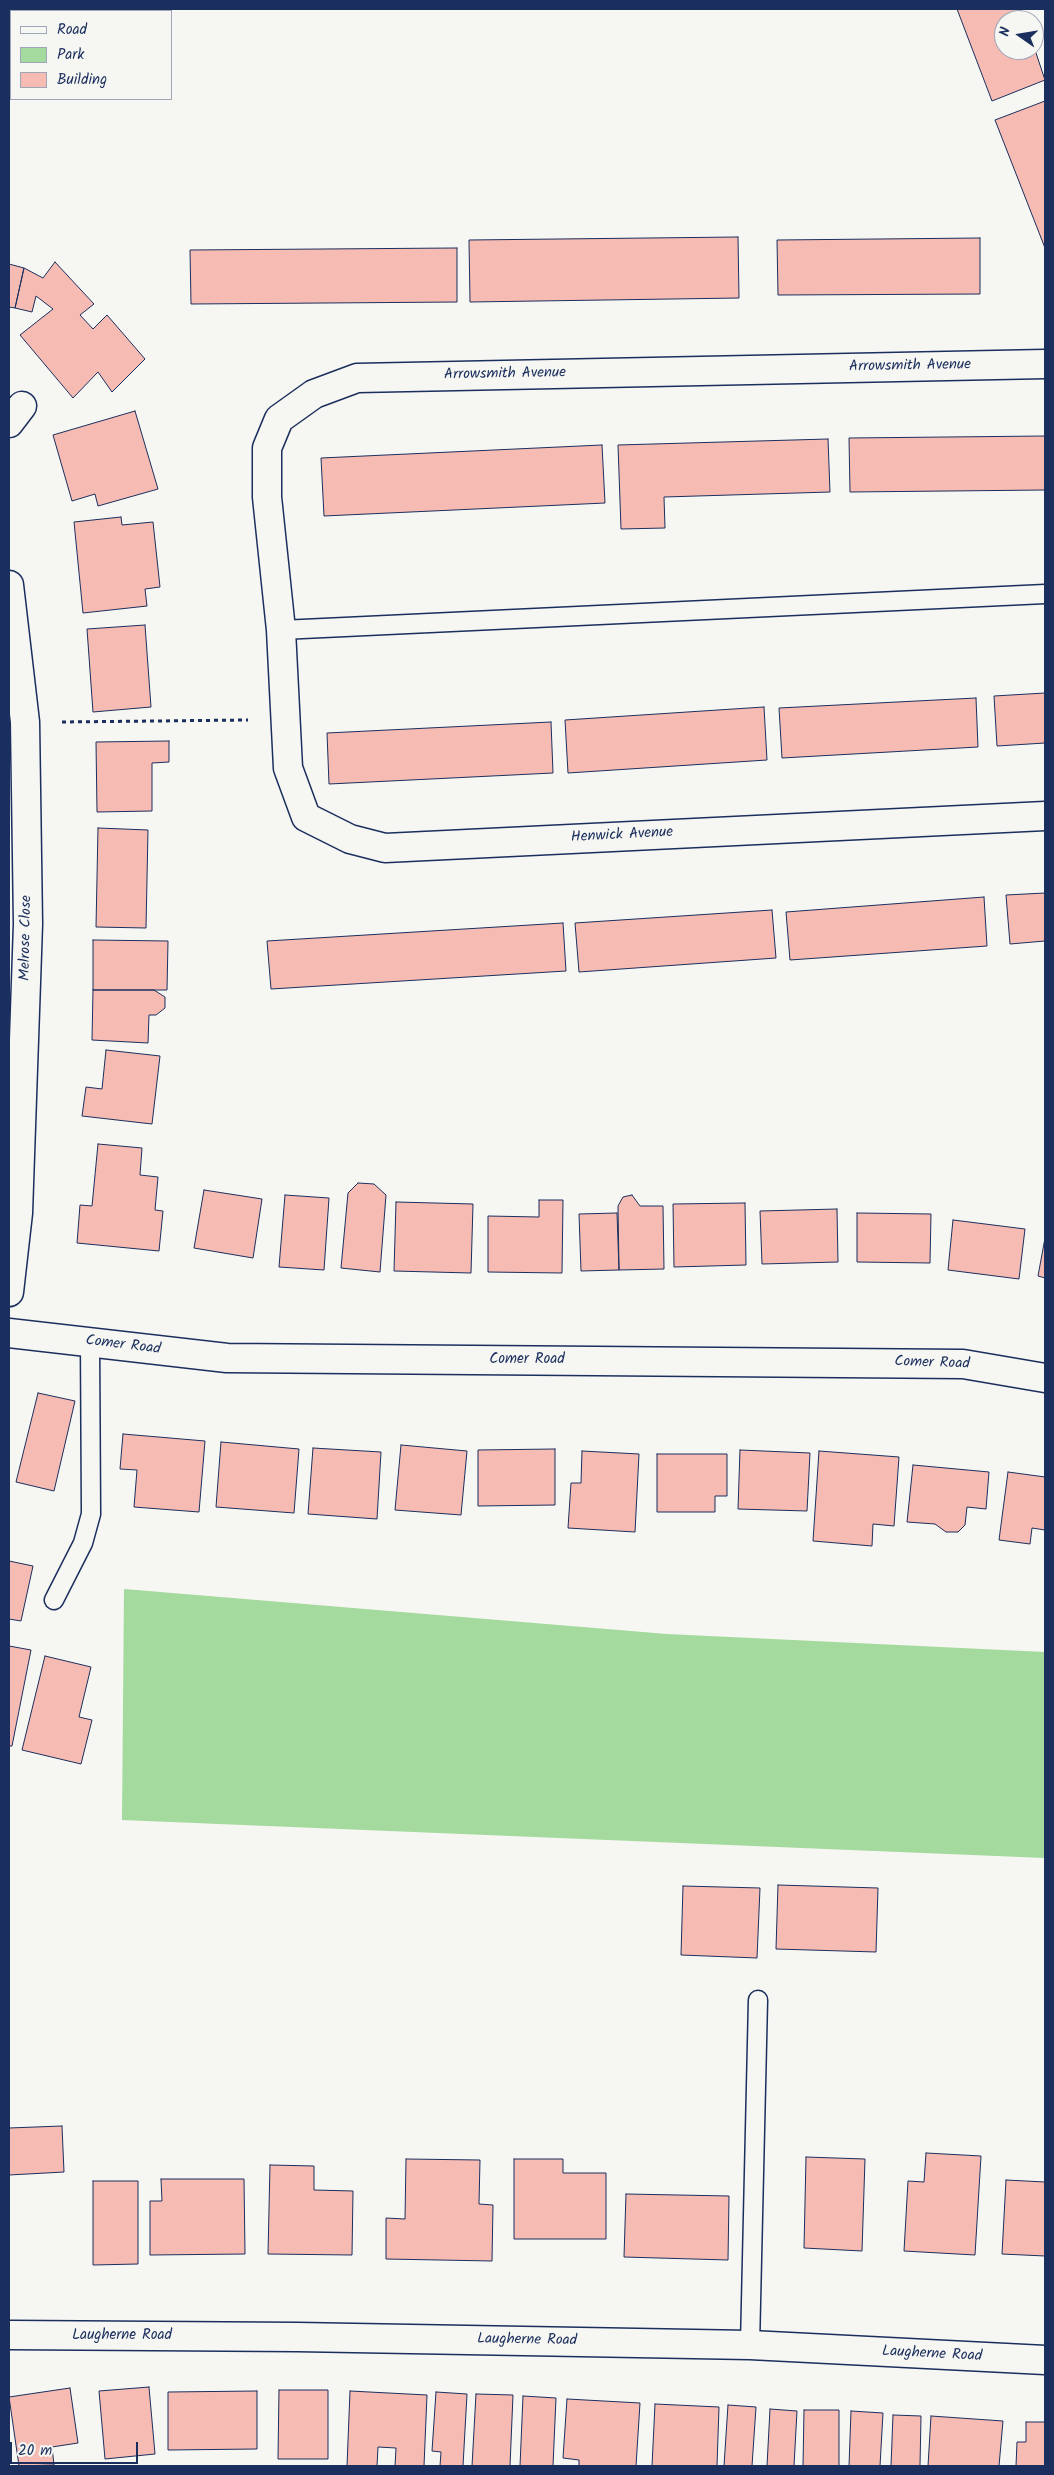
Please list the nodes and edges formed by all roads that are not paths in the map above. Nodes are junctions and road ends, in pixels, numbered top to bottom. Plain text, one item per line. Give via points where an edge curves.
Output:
1 (1045, 364) edge
2 (9, 585) edge
3 (1045, 594) edge
4 (281, 630) junction
5 (284, 719) joint
6 (1045, 816) edge
7 (9, 1292) edge
8 (9, 1333) edge
9 (90, 1342) junction
10 (1045, 1378) edge
11 (54, 1600) dead end
12 (758, 2000) dead end
13 (9, 2335) edge
14 (750, 2345) junction
15 (1045, 2360) edge

1 - 4 street, Arrowsmith Avenue via 357,378 314,394 279,419 268,448 267,497
2 - 7 street, Melrose Close via 25,722 28,934 18,1213
3 - 4 lane
4 - 5 street, Arrowsmith Avenue
5 - 6 street, Henwick Avenue via 288,768 306,817 350,839 385,848
8 - 9 street, Comer Road
9 - 10 street, Comer Road via 227,1358 963,1364
9 - 11 lane via 91,1514 83,1543
12 - 14 lane
13 - 14 street, Laugherne Road
14 - 15 street, Laugherne Road

